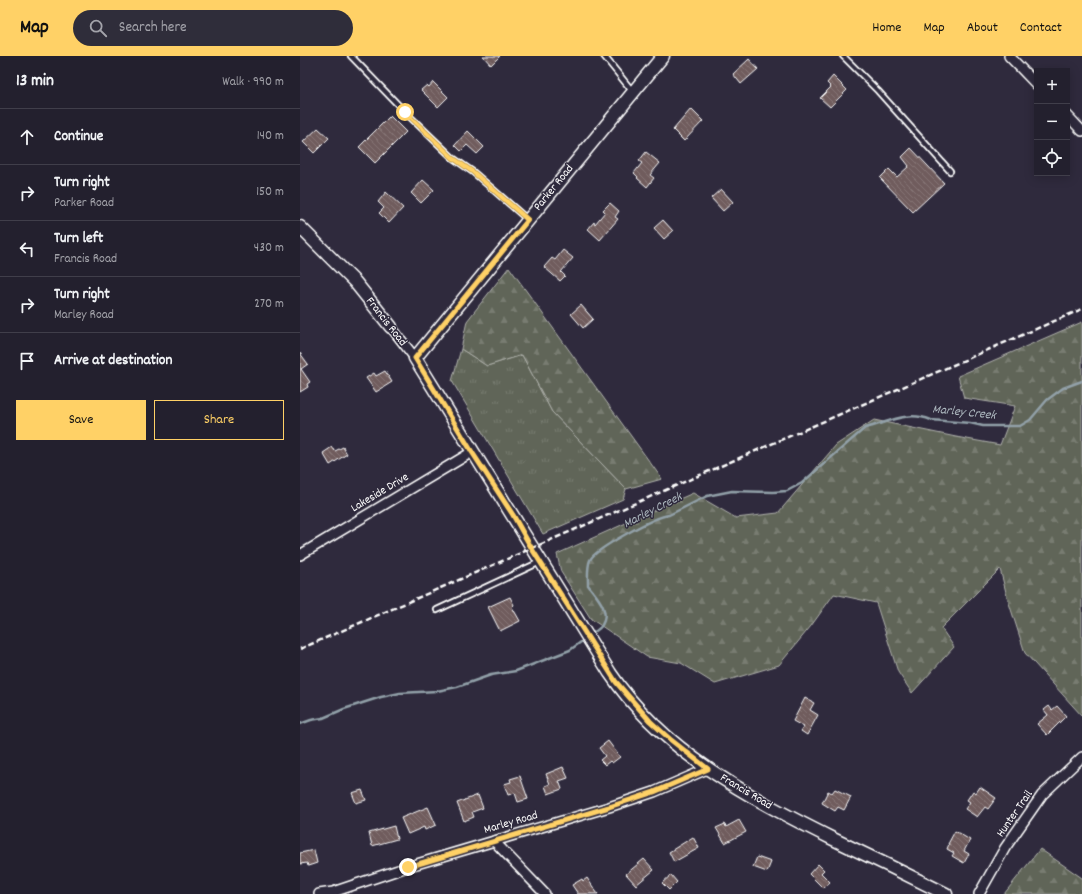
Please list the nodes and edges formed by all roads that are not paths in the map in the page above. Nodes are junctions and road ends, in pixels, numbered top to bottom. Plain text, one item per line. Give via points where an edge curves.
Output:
1 (351, 56) edge
2 (604, 56) edge
3 (663, 56) edge
4 (843, 56) edge
5 (1009, 56) edge
6 (1034, 82) edge
7 (633, 92) junction
8 (1070, 119) edge
9 (1082, 131) edge
10 (950, 170) dead end
11 (528, 220) junction
12 (300, 228) edge
13 (391, 327) joint
14 (415, 358) junction
15 (472, 452) junction
16 (300, 555) edge
17 (540, 562) junction
18 (437, 610) dead end
19 (1082, 757) edge
20 (708, 769) junction
21 (494, 841) junction
22 (335, 893) edge
23 (319, 894) edge
24 (545, 894) edge
25 (946, 894) edge
26 (979, 894) edge

1 - 11 lane via 453,158
2 - 7 lane
3 - 7 street, Parker Road
4 - 10 lane
5 - 6 street
7 - 11 street, Parker Road
8 - 9 street
11 - 14 street, Parker Road
12 - 13 street, Francis Road via 355,282
13 - 14 street, Francis Road
14 - 15 street, Francis Road
15 - 16 street, Lakeside Drive
15 - 17 street, Francis Road
17 - 18 lane
17 - 20 street, Francis Road via 616,682 671,740
19 - 26 street, Hunter Trail via 1042,795 1005,848
20 - 21 street, Marley Road via 654,792
20 - 25 street, Francis Road via 775,810
21 - 22 street, Marley Road via 408,867
21 - 24 street
22 - 23 street, Marley Road

